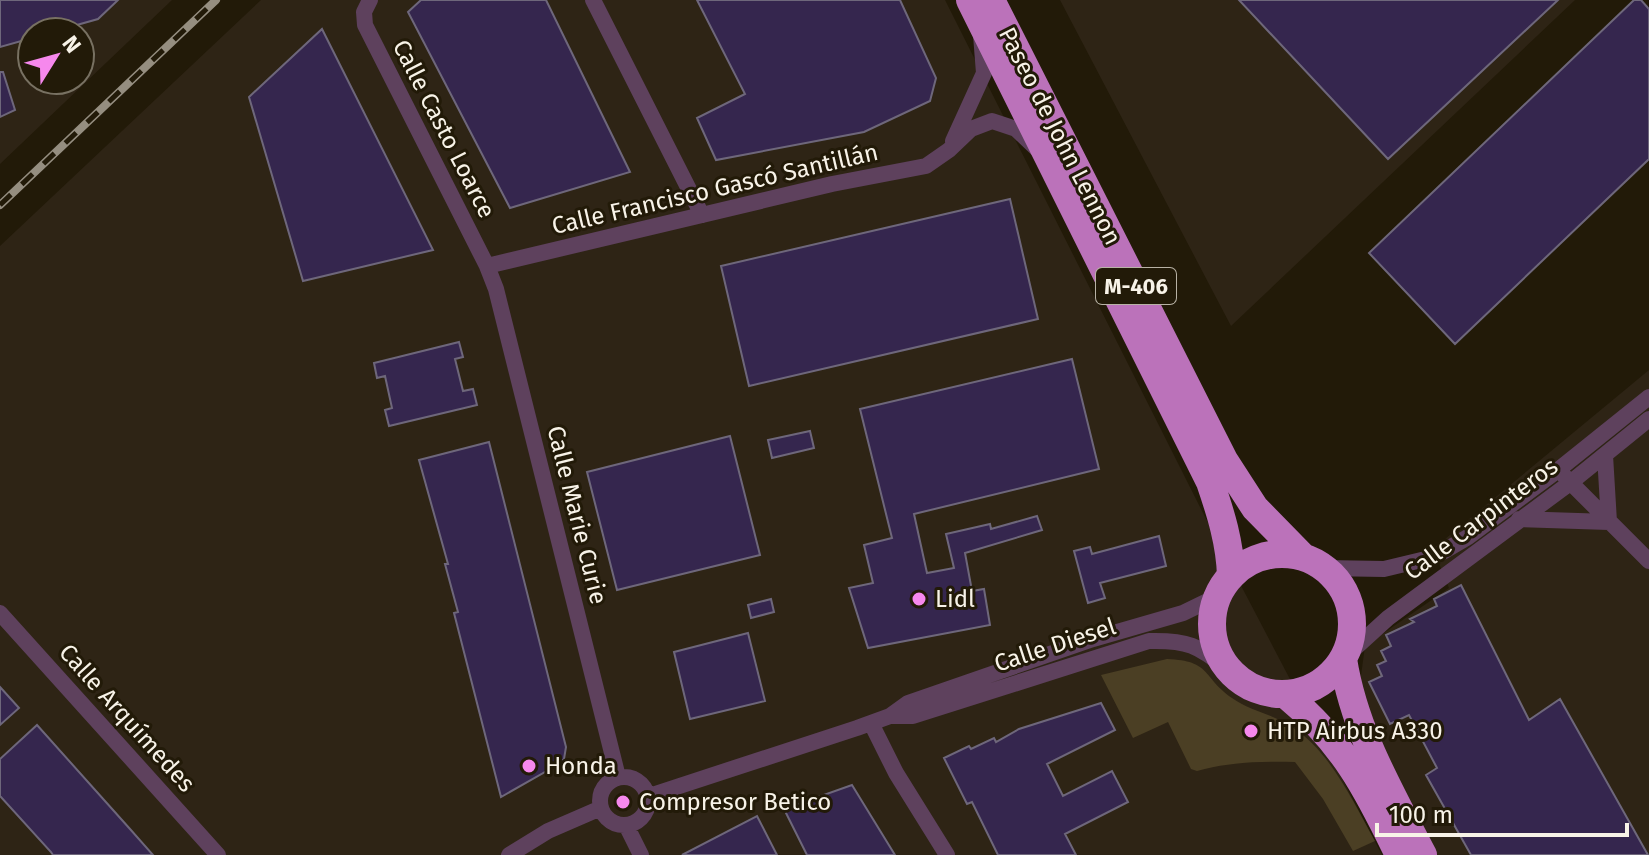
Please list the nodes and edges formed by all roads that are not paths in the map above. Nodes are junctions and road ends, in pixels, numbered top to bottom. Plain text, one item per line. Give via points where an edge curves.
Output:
1 (593, 0) edge
2 (367, 6) edge
3 (980, 6) edge
4 (949, 150) junction
5 (1049, 162) junction
6 (702, 215) junction
7 (487, 266) junction
8 (1649, 397) edge
9 (1649, 419) edge
10 (1605, 455) junction
11 (1558, 470) junction
12 (1570, 483) junction
13 (1519, 519) junction
14 (1609, 522) junction
15 (1649, 561) edge
16 (1313, 562) junction
17 (1224, 586) junction
18 (0, 613) edge
19 (1343, 659) junction
20 (1229, 670) junction
21 (1285, 694) junction
22 (890, 716) junction
23 (871, 723) junction
24 (618, 777) junction
25 (649, 796) junction
26 (601, 808) junction
27 (626, 825) junction
28 (218, 855) edge
29 (509, 855) edge
30 (641, 855) edge
31 (947, 855) edge
32 (1399, 855) edge
33 (1423, 855) edge

1 - 6 street
2 - 7 street, Calle Casto Loarce via 365,25
3 - 4 street via 984,73
3 - 5 highway, Paseo de John Lennon / M-406
3 - 16 highway, Paseo de John Lennon / M-406 via 1224,460 1255,508
4 - 5 street, Calle Francisco Gascó Santillán via 971,129 992,121 1016,129
4 - 6 street, Calle Francisco Gascó Santillán via 926,166
5 - 17 highway, Paseo de John Lennon / M-406 via 1210,482 1230,555
6 - 7 street, Calle Francisco Gascó Santillán
7 - 24 street, Calle Marie Curie
8 - 11 street, Calle Carpinteros
9 - 10 street, Calle Carpinteros
10 - 12 street, Calle Carpinteros
10 - 14 street
11 - 12 street
11 - 16 street, Calle Carpinteros via 1434,557 1384,569
12 - 13 street, Calle Carpinteros
12 - 14 street
13 - 14 street
13 - 19 street, Calle Carpinteros via 1388,618
14 - 15 street
16 - 17 highway via 1281,553 1260,557
16 - 19 highway, M-406 via 1342,588 1350,608 1350,642
17 - 20 highway, M-406 via 1213,611 1215,642
17 - 22 street, Calle Diesel via 1183,613 908,703
18 - 28 street, Calle Arquímedes
19 - 21 highway via 1314,686
19 - 33 highway, M-406 via 1361,730
20 - 21 highway via 1255,688
20 - 22 street, Calle Diesel via 1180,640 1149,641 913,716
21 - 32 highway via 1316,720 1350,762
22 - 23 street, Calle Diesel
23 - 25 street, Calle Diesel
23 - 31 street
24 - 25 street via 641,782
24 - 26 street via 603,789
25 - 27 street via 646,813
26 - 27 street via 610,821
26 - 29 street
27 - 30 street

